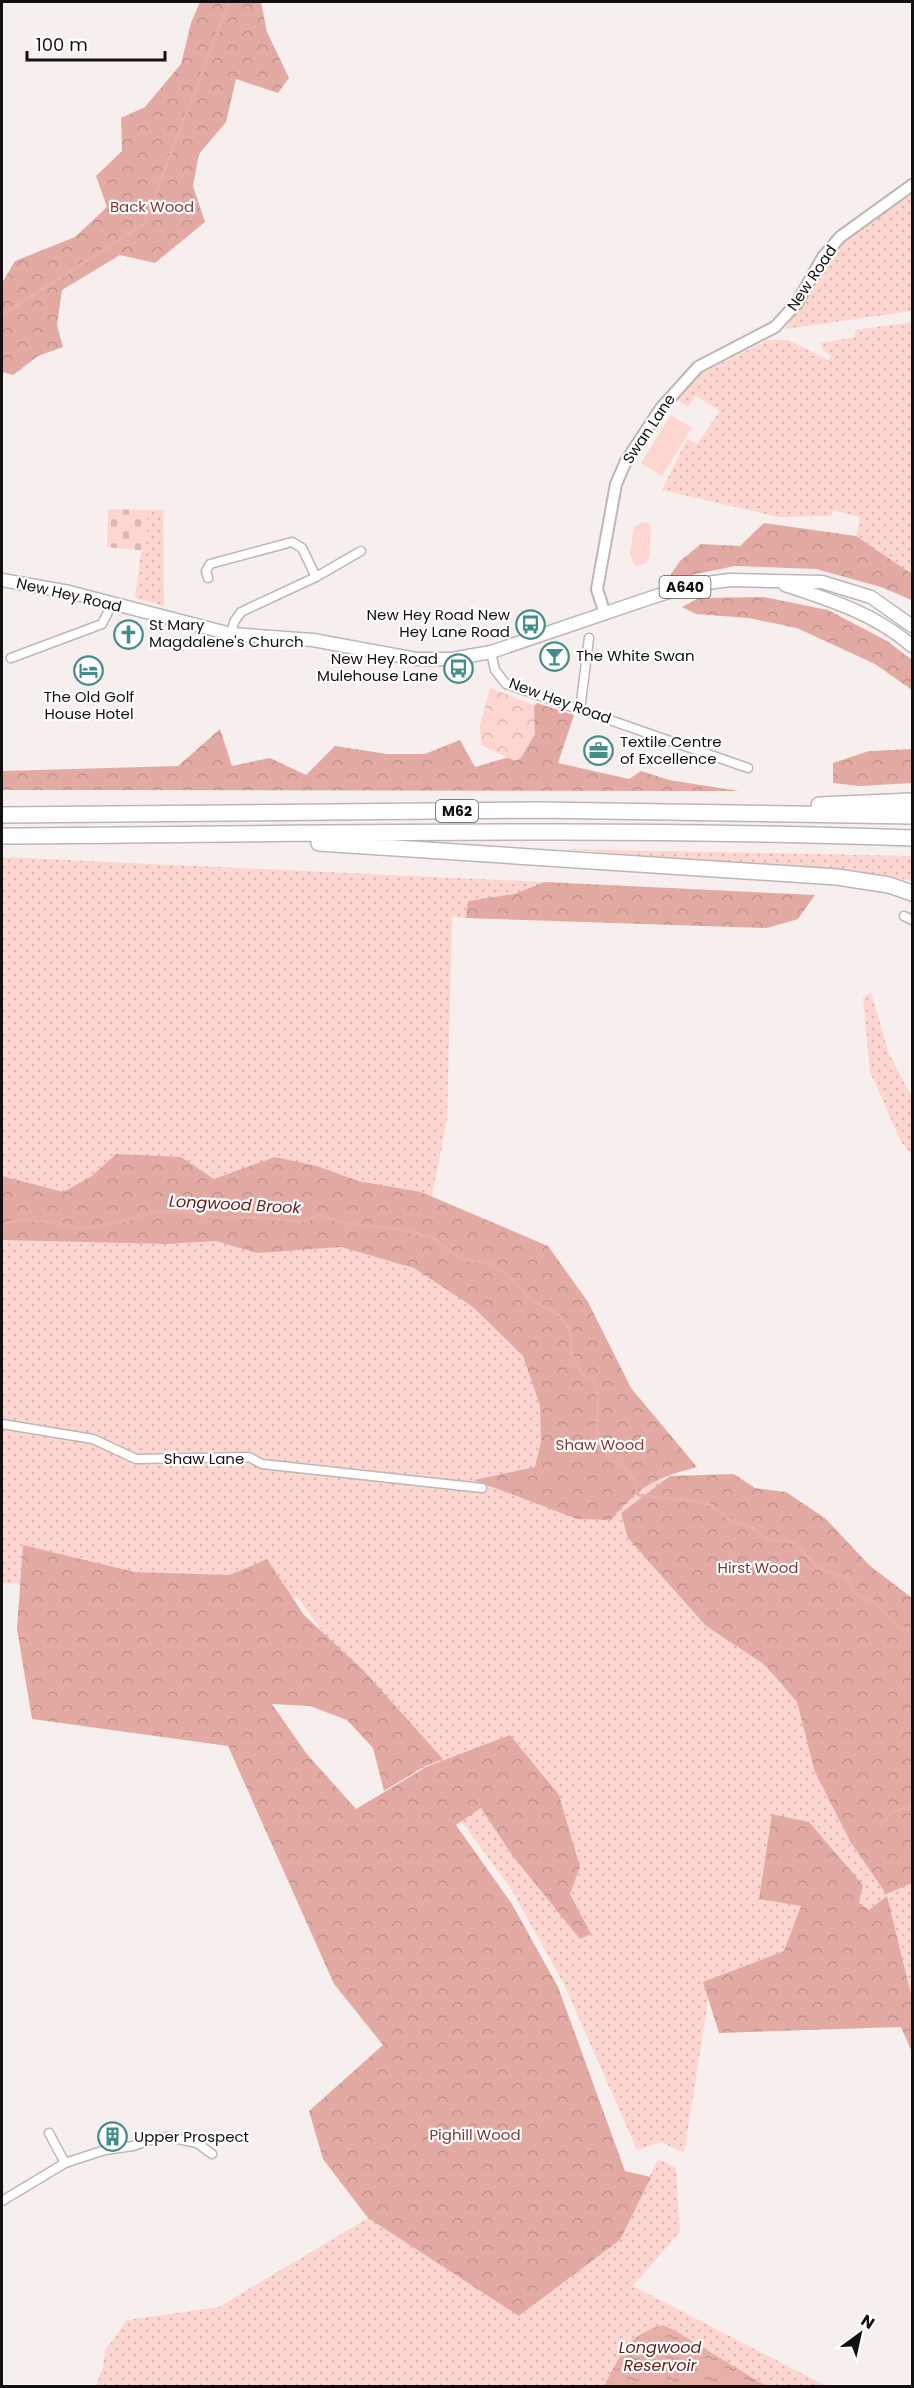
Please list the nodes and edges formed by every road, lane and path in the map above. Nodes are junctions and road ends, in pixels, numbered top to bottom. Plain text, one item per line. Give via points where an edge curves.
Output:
1 (912, 185) edge
2 (770, 330) joint
3 (361, 551) dead end
4 (316, 577) junction
5 (208, 578) dead end
6 (2, 580) edge
7 (770, 580) junction
8 (112, 604) junction
9 (605, 614) junction
10 (912, 626) edge
11 (231, 634) junction
12 (589, 638) dead end
13 (912, 646) edge
14 (491, 652) junction
15 (11, 658) dead end
16 (580, 710) junction
17 (748, 768) dead end
18 (912, 801) edge
19 (678, 811) junction
20 (2, 815) edge
21 (912, 816) edge
22 (194, 835) junction
23 (2, 836) edge
24 (912, 838) edge
25 (912, 893) edge
26 (2, 1424) edge
27 (482, 1488) dead end
28 (49, 2133) dead end
29 (212, 2154) dead end
30 (65, 2163) junction
31 (2, 2201) edge

1 - 2 street, New Road via 840,237 823,257 797,303
2 - 9 street, Swan Lane via 698,367 672,393 626,461 616,484 597,589
3 - 4 street
4 - 5 street via 302,548 291,542 210,564
4 - 11 street via 241,612
6 - 8 main road, New Hey Road / A640
7 - 9 main road, New Hey Road / A640 via 690,585
7 - 10 main road, New Hey Road / A640 via 822,582 871,597
7 - 13 main road, New Hey Road / A640 via 841,603
8 - 11 main road, New Hey Road / A640
8 - 15 street via 102,624
9 - 14 main road, New Hey Road / A640
11 - 14 main road, New Hey Road / A640 via 313,640 416,659 452,659
12 - 16 street
14 - 16 street, New Hey Road via 495,670 506,684
16 - 17 street, New Hey Road
18 - 19 highway
19 - 20 highway, M62
19 - 21 highway, M62
22 - 23 highway, M62
22 - 24 highway, M62 via 564,832
22 - 25 highway via 837,877 889,885
26 - 27 street, Shaw Lane via 93,1439 135,1459 249,1457 262,1464
28 - 30 street
29 - 30 street via 197,2143 169,2137
30 - 31 street

